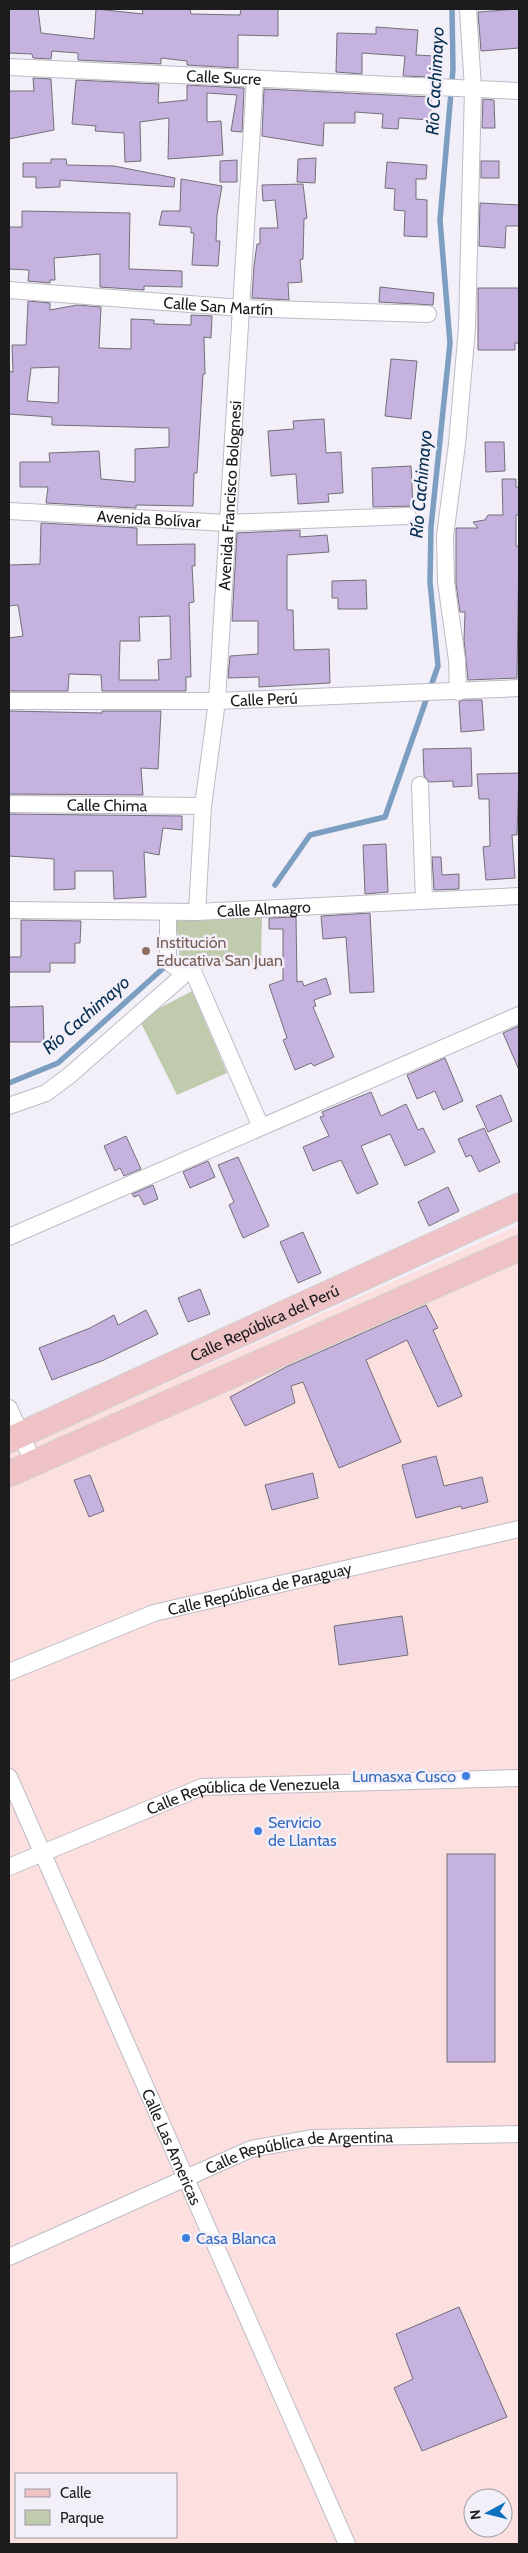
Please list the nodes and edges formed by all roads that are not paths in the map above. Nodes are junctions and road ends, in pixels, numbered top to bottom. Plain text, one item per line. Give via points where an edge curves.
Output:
1 (468, 9) edge
2 (9, 67) edge
3 (256, 79) junction
4 (465, 89) junction
5 (519, 91) edge
6 (9, 290) edge
7 (241, 308) junction
8 (428, 314) dead end
9 (9, 512) edge
10 (408, 516) dead end
11 (227, 523) junction
12 (519, 688) edge
13 (458, 692) junction
14 (9, 700) edge
15 (217, 701) junction
16 (420, 785) dead end
17 (9, 804) edge
18 (203, 806) junction
19 (519, 896) edge
20 (424, 901) junction
21 (9, 910) edge
22 (168, 912) junction
23 (197, 912) junction
24 (175, 965) junction
25 (519, 1015) edge
26 (9, 1106) edge
27 (261, 1127) junction
28 (519, 1206) edge
29 (9, 1237) edge
30 (519, 1248) edge
31 (9, 1408) edge
32 (14, 1437) edge
33 (34, 1464) junction
34 (9, 1474) edge
35 (519, 1529) edge
36 (9, 1672) edge
37 (9, 1777) edge
38 (519, 1778) edge
39 (43, 1852) junction
40 (9, 1867) edge
41 (519, 2134) edge
42 (186, 2178) junction
43 (9, 2257) edge
44 (347, 2544) edge

1 - 4 street
2 - 3 street, Calle Sucre
3 - 4 street, Calle Sucre
3 - 7 street, Avenida Francisco Bolognesi
4 - 5 street, Calle Sucre
4 - 13 street via 467,328 445,536 446,582
6 - 7 street, Calle San Martín
7 - 8 street, Calle San Martín
7 - 11 street, Avenida Francisco Bolognesi
9 - 11 street, Avenida Bolívar
10 - 11 street, Avenida Bolívar
11 - 15 street, Avenida Francisco Bolognesi
12 - 13 street, Calle Perú
13 - 15 street, Calle Perú
14 - 15 street, Calle Perú
15 - 18 street, Avenida Francisco Bolognesi
16 - 20 street
17 - 18 street, Calle Chima
18 - 23 street, Avenida Francisco Bolognesi
19 - 20 street, Calle Almagro
20 - 23 street, Calle Almagro
21 - 22 street, Calle Almagro
22 - 23 street, Calle Almagro
22 - 24 street
24 - 26 street via 70,1075 46,1093
24 - 27 street via 192,969
25 - 27 street
27 - 29 street
28 - 32 main road, Calle República del Perú
30 - 33 main road, Calle República del Perú
31 - 32 street
32 - 33 street
33 - 34 main road, Calle República del Perú
35 - 36 street, Calle República de Paraguay via 154,1613
37 - 39 street, Calle Las Americas
38 - 39 street, Calle República de Venezuela via 202,1787
39 - 40 street, Calle República de Venezuela
39 - 42 street, Calle Las Americas
41 - 42 street, Calle República de Argentina via 312,2138 251,2149
42 - 43 street, Calle República de Argentina
42 - 44 street, Calle Las Americas

